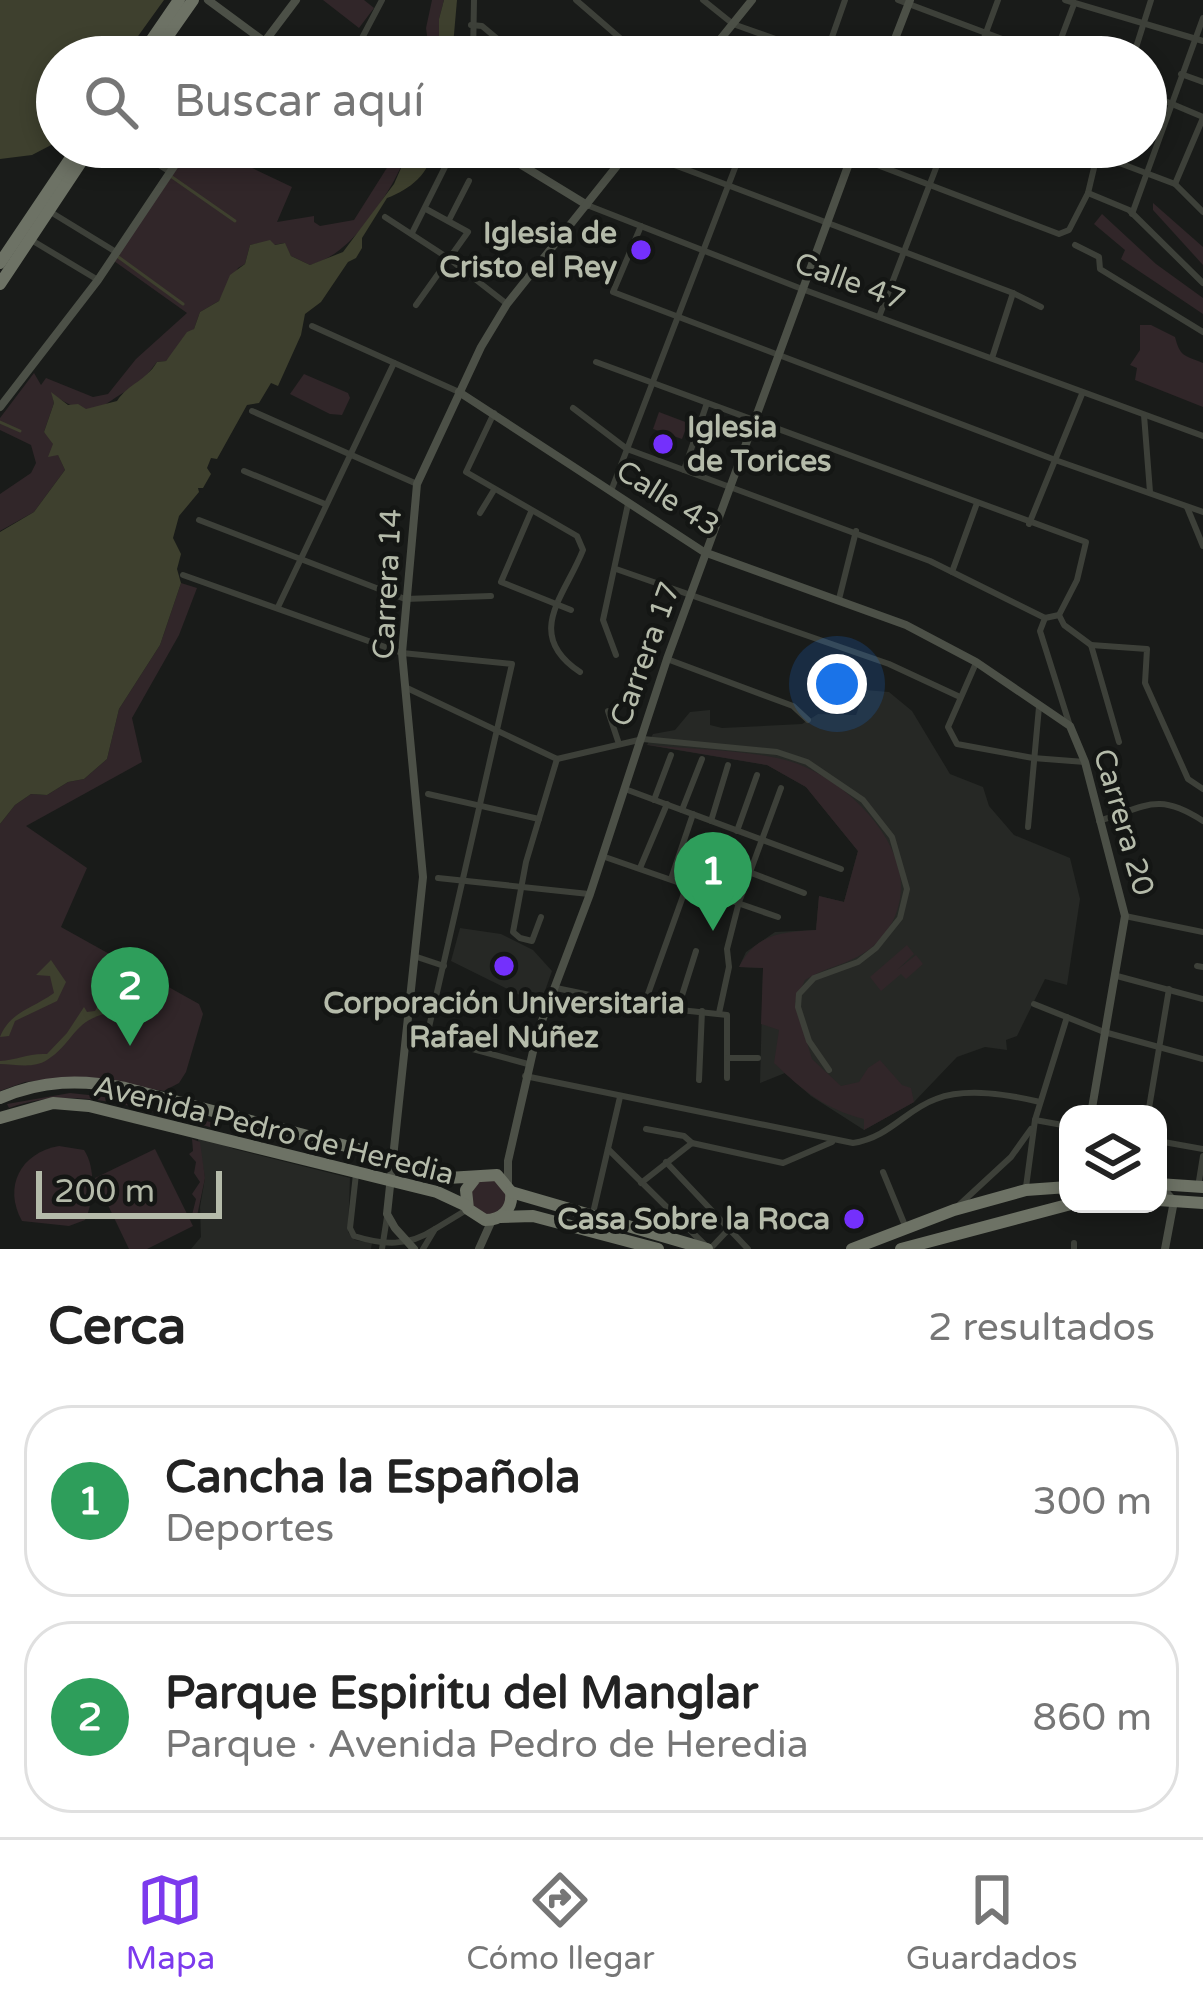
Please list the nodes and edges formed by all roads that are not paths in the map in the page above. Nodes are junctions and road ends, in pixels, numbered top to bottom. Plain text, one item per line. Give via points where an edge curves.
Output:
1 (179, 0) edge
2 (193, 0) edge
3 (208, 0) edge
4 (296, 0) edge
5 (382, 0) edge
6 (474, 0) edge
7 (577, 0) edge
8 (703, 0) edge
9 (752, 0) edge
10 (844, 0) edge
11 (998, 0) edge
12 (1065, 0) edge
13 (1151, 0) edge
14 (905, 1) edge
15 (1075, 2) edge
16 (1203, 18) edge
17 (733, 23) junction
18 (471, 25) junction
19 (1144, 25) junction
20 (986, 33) junction
21 (154, 36) edge
22 (168, 36) edge
23 (257, 36) edge
24 (269, 36) edge
25 (363, 36) edge
26 (472, 36) edge
27 (494, 36) edge
28 (618, 36) edge
29 (723, 36) edge
30 (767, 36) edge
31 (832, 36) edge
32 (894, 36) edge
33 (985, 36) edge
34 (994, 36) edge
35 (1061, 36) edge
36 (1140, 36) edge
37 (1198, 40) edge
38 (1181, 74) junction
39 (1203, 82) edge
40 (1167, 100) edge
41 (1171, 102) junction
42 (1167, 114) edge
43 (1203, 117) edge
44 (64, 168) edge
45 (77, 168) edge
46 (164, 168) edge
47 (173, 168) edge
48 (445, 168) edge
49 (526, 168) edge
50 (615, 168) edge
51 (680, 168) edge
52 (735, 168) edge
53 (847, 168) edge
54 (893, 168) edge
55 (936, 168) edge
56 (1094, 168) edge
57 (1138, 168) edge
58 (1148, 168) edge
59 (170, 172) junction
60 (1147, 172) junction
61 (469, 181) dead end
62 (930, 184) junction
63 (1175, 184) junction
64 (728, 187) junction
65 (1088, 193) junction
66 (587, 205) junction
67 (426, 209) junction
68 (49, 211) junction
69 (1203, 212) edge
70 (1132, 214) junction
71 (385, 217) dead end
72 (449, 220) junction
73 (827, 223) junction
74 (641, 226) junction
75 (412, 233) junction
76 (29, 239) junction
77 (1075, 245) dead end
78 (703, 251) junction
79 (116, 252) junction
80 (904, 253) junction
81 (18, 257) junction
82 (448, 258) junction
83 (0, 263) edge
84 (98, 280) junction
85 (1203, 283) edge
86 (0, 284) edge
87 (802, 289) junction
88 (1013, 293) junction
89 (0, 296) edge
90 (507, 304) junction
91 (416, 305) dead end
92 (1042, 308) dead end
93 (879, 317) junction
94 (677, 319) junction
95 (312, 326) dead end
96 (1203, 332) edge
97 (778, 356) junction
98 (992, 358) junction
99 (596, 362) dead end
100 (394, 363) junction
101 (652, 382) junction
102 (459, 392) junction
103 (1083, 393) junction
104 (4, 394) edge
105 (707, 403) junction
106 (0, 407) edge
107 (573, 408) dead end
108 (252, 410) dead end
109 (494, 413) junction
110 (1144, 415) junction
111 (754, 422) junction
112 (1203, 436) edge
113 (627, 449) junction
114 (350, 455) junction
115 (1058, 461) junction
116 (684, 470) junction
117 (244, 471) dead end
118 (417, 484) junction
119 (730, 487) junction
120 (494, 490) junction
121 (610, 492) junction
122 (1150, 492) junction
123 (977, 503) junction
124 (628, 504) junction
125 (325, 505) junction
126 (1187, 507) junction
127 (532, 512) junction
128 (1203, 512) edge
129 (480, 513) dead end
130 (199, 520) dead end
131 (1029, 524) junction
132 (856, 531) junction
133 (1203, 546) edge
134 (707, 553) junction
135 (301, 558) junction
136 (616, 568) junction
137 (952, 572) junction
138 (183, 575) dead end
139 (692, 594) junction
140 (490, 596) dead end
141 (405, 599) junction
142 (839, 599) junction
143 (556, 604) junction
144 (278, 607) junction
145 (571, 610) dead end
146 (1059, 615) junction
147 (1045, 618) junction
148 (1091, 644) junction
149 (402, 653) junction
150 (616, 655) dead end
151 (667, 659) junction
152 (976, 662) junction
153 (580, 672) dead end
154 (407, 688) junction
155 (960, 697) junction
156 (1040, 703) junction
157 (608, 711) dead end
158 (808, 720) dead end
159 (1070, 726) junction
160 (499, 732) junction
161 (638, 740) junction
162 (1119, 742) dead end
163 (620, 744) junction
164 (671, 755) dead end
165 (1033, 758) junction
166 (557, 759) junction
167 (702, 759) dead end
168 (1084, 762) junction
169 (728, 765) dead end
170 (757, 775) dead end
171 (623, 788) junction
172 (781, 788) dead end
173 (1203, 789) edge
174 (428, 794) dead end
175 (654, 800) junction
176 (481, 803) junction
177 (667, 805) junction
178 (682, 810) junction
179 (693, 814) junction
180 (539, 819) junction
181 (1203, 820) edge
182 (711, 821) junction
183 (1099, 821) junction
184 (1028, 826) dead end
185 (737, 831) junction
186 (762, 840) junction
187 (683, 847) junction
188 (602, 856) junction
189 (640, 869) junction
190 (841, 869) dead end
191 (751, 873) junction
192 (438, 878) dead end
193 (671, 879) junction
194 (464, 881) junction
195 (687, 884) junction
196 (520, 887) junction
197 (804, 893) dead end
198 (590, 894) junction
199 (739, 902) junction
200 (1125, 916) junction
201 (541, 917) dead end
202 (778, 917) dead end
203 (1203, 932) edge
204 (696, 951) dead end
205 (414, 956) junction
206 (444, 966) junction
207 (1117, 976) junction
208 (555, 987) junction
209 (1169, 989) junction
210 (1203, 999) edge
211 (1034, 1004) dead end
212 (644, 1006) junction
213 (678, 1007) junction
214 (702, 1011) junction
215 (723, 1014) junction
216 (1067, 1017) junction
217 (406, 1030) junction
218 (1104, 1032) junction
219 (427, 1036) junction
220 (1159, 1047) junction
221 (728, 1058) junction
222 (758, 1058) dead end
223 (1203, 1060) edge
224 (528, 1064) junction
225 (830, 1070) dead end
226 (525, 1076) junction
227 (727, 1078) dead end
228 (699, 1080) dead end
229 (621, 1096) junction
230 (0, 1098) edge
231 (1040, 1102) junction
232 (1092, 1105) edge
233 (1149, 1105) edge
234 (0, 1118) edge
235 (1035, 1120) junction
236 (1059, 1124) edge
237 (646, 1129) dead end
238 (832, 1142) junction
239 (692, 1143) junction
240 (1167, 1143) edge
241 (608, 1149) junction
242 (1203, 1152) edge
243 (392, 1159) junction
244 (666, 1162) junction
245 (883, 1172) dead end
246 (356, 1174) junction
247 (476, 1177) junction
248 (390, 1182) junction
249 (641, 1183) junction
250 (1167, 1185) edge
251 (1059, 1187) edge
252 (1200, 1187) edge
253 (510, 1188) junction
254 (1026, 1190) junction
255 (1167, 1194) edge
256 (1167, 1201) edge
257 (1174, 1201) junction
258 (1203, 1202) edge
259 (467, 1207) junction
260 (1059, 1208) edge
261 (954, 1210) junction
262 (387, 1214) junction
263 (592, 1216) junction
264 (495, 1219) junction
265 (906, 1228) junction
266 (435, 1229) junction
267 (729, 1229) junction
268 (949, 1243) edge
269 (383, 1246) edge
270 (415, 1246) edge
271 (479, 1249) edge
272 (658, 1249) edge
273 (709, 1249) edge
274 (748, 1249) edge
275 (852, 1249) edge
276 (901, 1249) edge
277 (1165, 1249) edge

1 - 21 highway
2 - 22 highway
3 - 23 main road
4 - 24 main road
5 - 25 street
6 - 18 street
7 - 28 street
8 - 17 street
9 - 17 main road
10 - 31 street
11 - 20 street
12 - 15 street
13 - 19 street
14 - 20 street
14 - 32 main road
15 - 19 street
15 - 35 street
16 - 37 street
17 - 29 main road
17 - 30 street
18 - 26 street
18 - 27 street
19 - 36 street
19 - 37 street
20 - 33 street
20 - 34 street
37 - 38 street
38 - 39 street
38 - 41 street
40 - 41 street
41 - 42 street
41 - 43 street
43 - 63 street
44 - 83 highway
45 - 68 highway
46 - 59 street
47 - 59 main road
48 - 67 street
49 - 66 main road, Calle 47
50 - 66 main road, Carrera 14
51 - 64 street
52 - 64 street
53 - 73 main road, Carrera 17
54 - 62 street
55 - 62 street
56 - 65 street
57 - 60 street
58 - 60 street
59 - 79 main road
60 - 63 street
60 - 70 street
61 - 72 street
62 - 65 street via 1064,234
62 - 80 street
63 - 69 street
64 - 73 street
64 - 78 street
65 - 70 street
66 - 74 street, Calle 47
66 - 90 main road, Carrera 14
67 - 72 street
67 - 75 street
68 - 76 highway
68 - 79 street
70 - 85 street
71 - 75 street
72 - 82 street via 468,230
73 - 80 street
73 - 87 main road, Carrera 17
74 - 78 street, Calle 47
74 - 94 street via 613,292
75 - 82 street
76 - 81 highway
76 - 84 street
77 - 96 street
78 - 87 street, Calle 47
78 - 94 street
79 - 84 main road
80 - 88 street
80 - 93 street
81 - 86 highway
81 - 89 main road
82 - 90 street
82 - 91 street
84 - 104 main road
87 - 93 street, Calle 47
87 - 97 main road, Carrera 17
88 - 92 street
88 - 98 street
90 - 102 main road, Carrera 14
93 - 98 street, Calle 47
94 - 97 street
94 - 101 street
95 - 100 street, Calle 43
97 - 111 main road, Carrera 17
97 - 115 street
98 - 103 street, Calle 47
99 - 101 street
100 - 102 street, Calle 43
100 - 114 street
101 - 105 street
101 - 113 street
102 - 109 main road, Calle 43
102 - 118 main road, Carrera 14
103 - 110 street, Calle 47
103 - 115 street
104 - 106 main road
105 - 111 street
105 - 116 street
107 - 113 street
108 - 114 street
109 - 120 street via 466,472
109 - 121 main road, Calle 43
110 - 112 street, Calle 47
110 - 122 street
111 - 119 main road, Carrera 17
111 - 123 street
113 - 116 street
113 - 121 street
114 - 118 street
114 - 125 street
115 - 122 street
115 - 131 street
116 - 119 street
117 - 125 street
118 - 141 main road, Carrera 14
119 - 132 street
119 - 134 main road, Carrera 17
120 - 127 street
120 - 129 street
121 - 124 main road, Calle 43
122 - 126 street
123 - 131 street
123 - 137 street
124 - 134 main road, Calle 43
124 - 136 street
125 - 135 street
126 - 128 street
126 - 133 street
127 - 143 street via 582,543
127 - 143 street via 501,582
130 - 135 street
131 - 146 street via 1086,542
132 - 137 street
132 - 142 street
134 - 139 main road, Carrera 17
134 - 142 main road, Calle 43
135 - 141 street
135 - 144 street
136 - 139 street
136 - 150 street via 603,620
137 - 147 street
138 - 144 street
139 - 151 main road, Carrera 17
139 - 155 street
140 - 141 street
141 - 149 main road, Carrera 14
142 - 152 main road, Calle 43
143 - 145 street
143 - 153 street via 552,641
144 - 149 street
146 - 147 street
146 - 148 street
147 - 159 street, Carrera 20 via 1040,631
148 - 162 street
148 - 173 street via 1148,649 1145,683 1189,779
149 - 154 main road, Carrera 14
149 - 160 street via 512,664
151 - 158 street via 793,706
151 - 161 main road, Carrera 17
152 - 155 street
152 - 156 main road, Calle 43
154 - 160 street
154 - 205 main road, Carrera 14 via 423,858
155 - 165 street via 950,736 965,748
156 - 159 main road, Calle 43
156 - 165 street
157 - 163 street
159 - 168 main road, Carrera 20
160 - 166 street
160 - 176 street
161 - 163 street
161 - 171 main road, Carrera 17
161 - 225 street via 800,758 863,800 892,837 907,890 900,918 876,948 808,982 797,1000 809,1041
163 - 166 street
164 - 175 street
165 - 168 street
165 - 184 street
166 - 180 street
167 - 178 street
168 - 183 main road, Carrera 20
169 - 182 street
170 - 185 street
171 - 175 street
171 - 188 main road, Carrera 17
172 - 186 street
174 - 176 street
175 - 177 street
176 - 180 street
176 - 194 street
177 - 178 street
177 - 189 street
178 - 179 street
179 - 182 street
179 - 187 street
180 - 196 street
181 - 183 street via 1164,802
182 - 185 street
183 - 200 main road, Carrera 20
185 - 186 street
186 - 190 street
186 - 191 street
187 - 191 street
187 - 193 street
188 - 189 street
188 - 198 main road, Carrera 17
189 - 193 street
191 - 197 street
191 - 199 street
192 - 194 street
193 - 195 street
194 - 196 street
194 - 206 street
195 - 199 street
195 - 212 street
196 - 198 street
196 - 201 street via 513,932 532,941
198 - 208 main road, Carrera 17
199 - 202 street
199 - 215 street
200 - 203 street
200 - 207 main road, Carrera 20
204 - 213 street
205 - 206 street
205 - 217 main road, Carrera 14
206 - 219 street
207 - 209 street
207 - 218 main road, Carrera 20
208 - 212 street
208 - 224 main road, Carrera 17
209 - 210 street
209 - 220 street
211 - 216 street
212 - 213 street
213 - 214 street
214 - 215 street
214 - 228 street
215 - 221 street
216 - 218 street
216 - 231 street
217 - 219 street
217 - 243 main road, Carrera 14
218 - 220 street
218 - 232 main road, Carrera 20
219 - 224 street
220 - 223 street
220 - 233 street
221 - 222 street
221 - 227 street
224 - 226 main road, Carrera 17
226 - 229 street
226 - 253 main road, Carrera 17
229 - 238 street
229 - 241 street
230 - 243 highway, Avenida Pedro de Heredia via 54,1082 107,1084
231 - 235 street
231 - 238 street via 1000,1094 939,1097 881,1136
234 - 246 highway, Avenida Pedro de Heredia via 52,1103 89,1106
235 - 236 street
235 - 254 street
235 - 261 street via 1018,1150
237 - 239 street
238 - 239 street via 783,1163
239 - 244 street
240 - 242 street
241 - 249 street
241 - 263 street
242 - 252 street
243 - 247 highway, Avenida Pedro de Heredia via 448,1178
243 - 248 main road, Carrera 14
244 - 249 street
244 - 267 street
245 - 265 street
246 - 248 highway, Avenida Pedro de Heredia
246 - 269 street via 350,1231
247 - 253 highway via 490,1174
247 - 259 highway
248 - 259 highway, Avenida Pedro de Heredia
248 - 262 main road, Carrera 14
249 - 273 street
250 - 252 highway
251 - 254 highway
253 - 263 highway
253 - 264 highway via 510,1206
254 - 261 highway
255 - 257 main road
256 - 257 highway
257 - 258 highway
257 - 277 main road
259 - 264 highway
259 - 266 street
260 - 268 highway
261 - 265 highway
262 - 269 street
262 - 270 main road
263 - 273 highway
264 - 271 main road
264 - 272 highway via 533,1216
265 - 275 highway
266 - 270 street
266 - 270 street
267 - 273 street
267 - 274 street
268 - 276 highway
269 - 270 street

